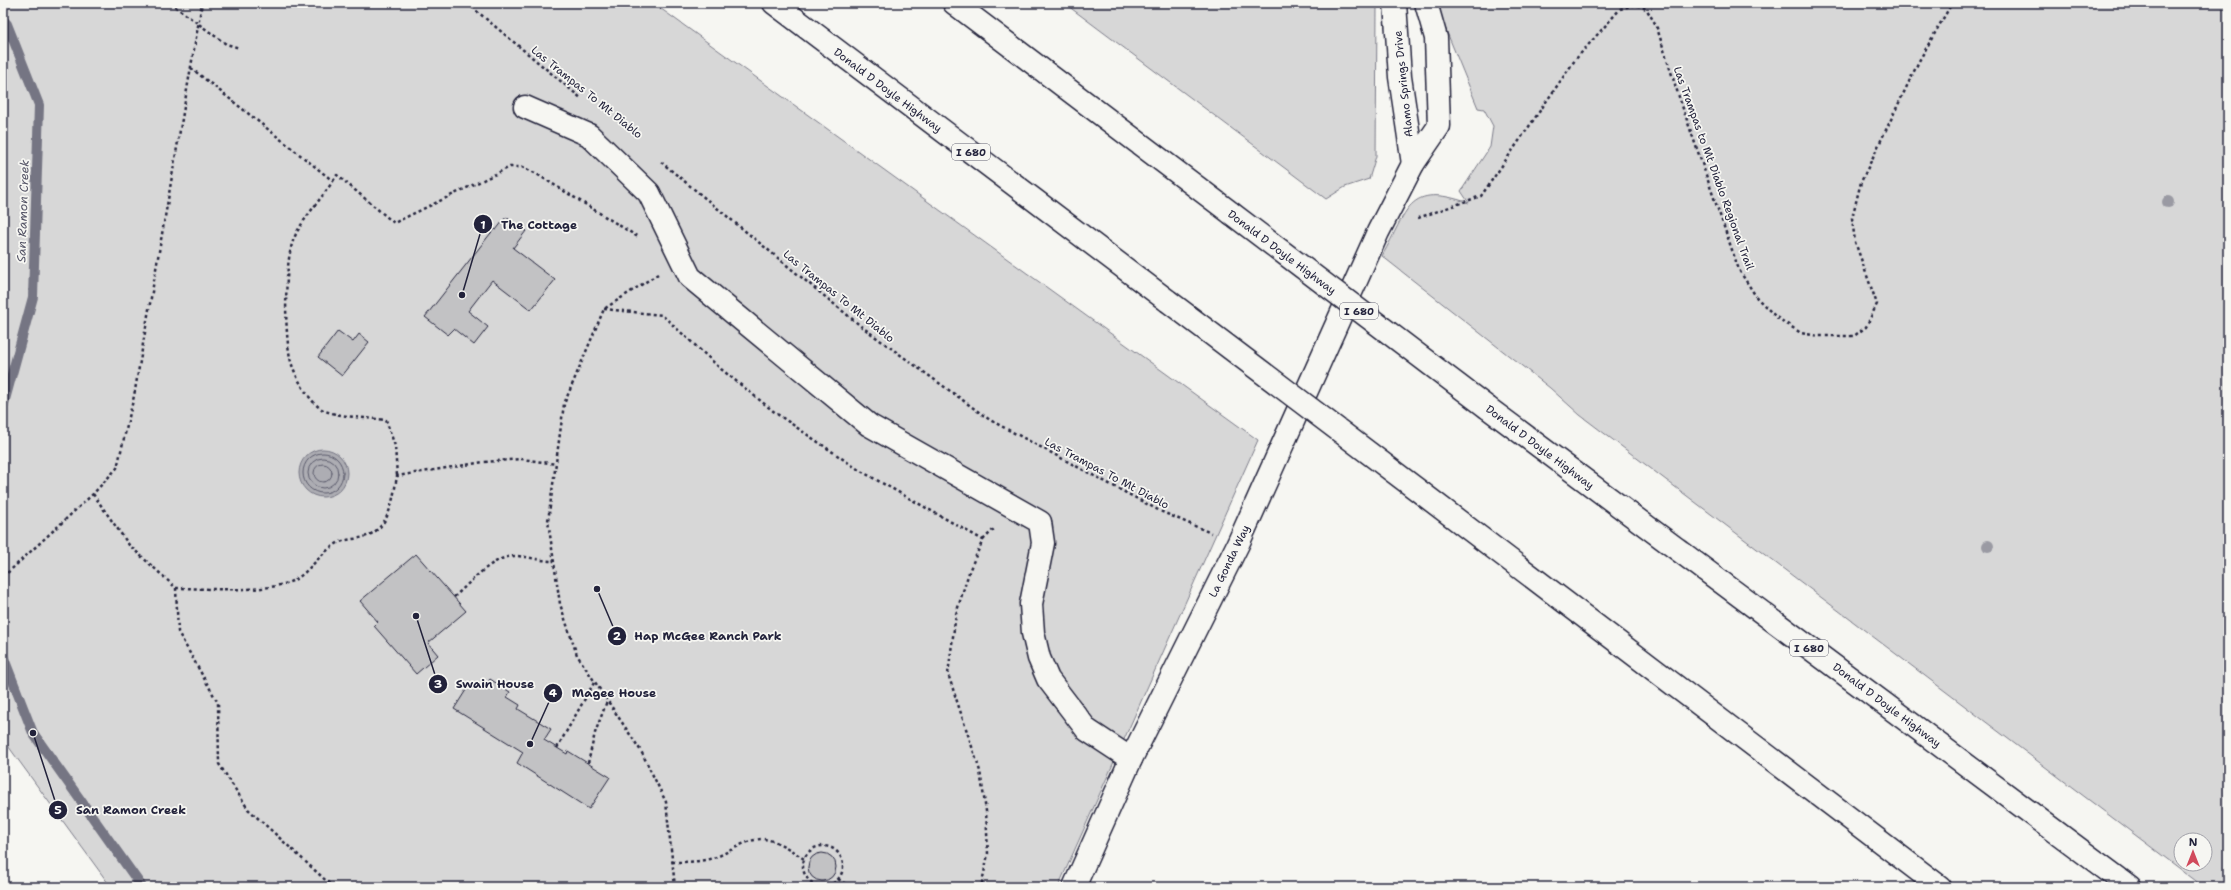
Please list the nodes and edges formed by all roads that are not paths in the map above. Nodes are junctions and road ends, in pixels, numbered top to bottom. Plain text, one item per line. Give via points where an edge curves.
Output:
1 (774, 3) edge
2 (954, 3) edge
3 (1395, 3) edge
4 (1426, 3) edge
5 (525, 107) dead end
6 (1413, 164) junction
7 (1378, 232) joint
8 (1131, 759) junction
9 (1076, 887) edge
10 (1940, 887) edge
11 (2130, 887) edge

1 - 10 main road, Donald D Doyle Highway / I 680, bridge
2 - 11 main road, Donald D Doyle Highway / I 680, bridge via 1488,408
3 - 6 main road, Alamo Springs Drive via 1400,78
4 - 6 main road, Alamo Springs Drive via 1436,38 1440,126
5 - 8 main road via 589,135 649,193 690,277 869,425 1040,522 1042,543 1031,604 1033,633 1039,658 1048,679 1087,730
6 - 7 main road, Alamo Springs Drive
7 - 8 main road, La Gonda Way via 1238,544
8 - 9 main road, La Gonda Way

